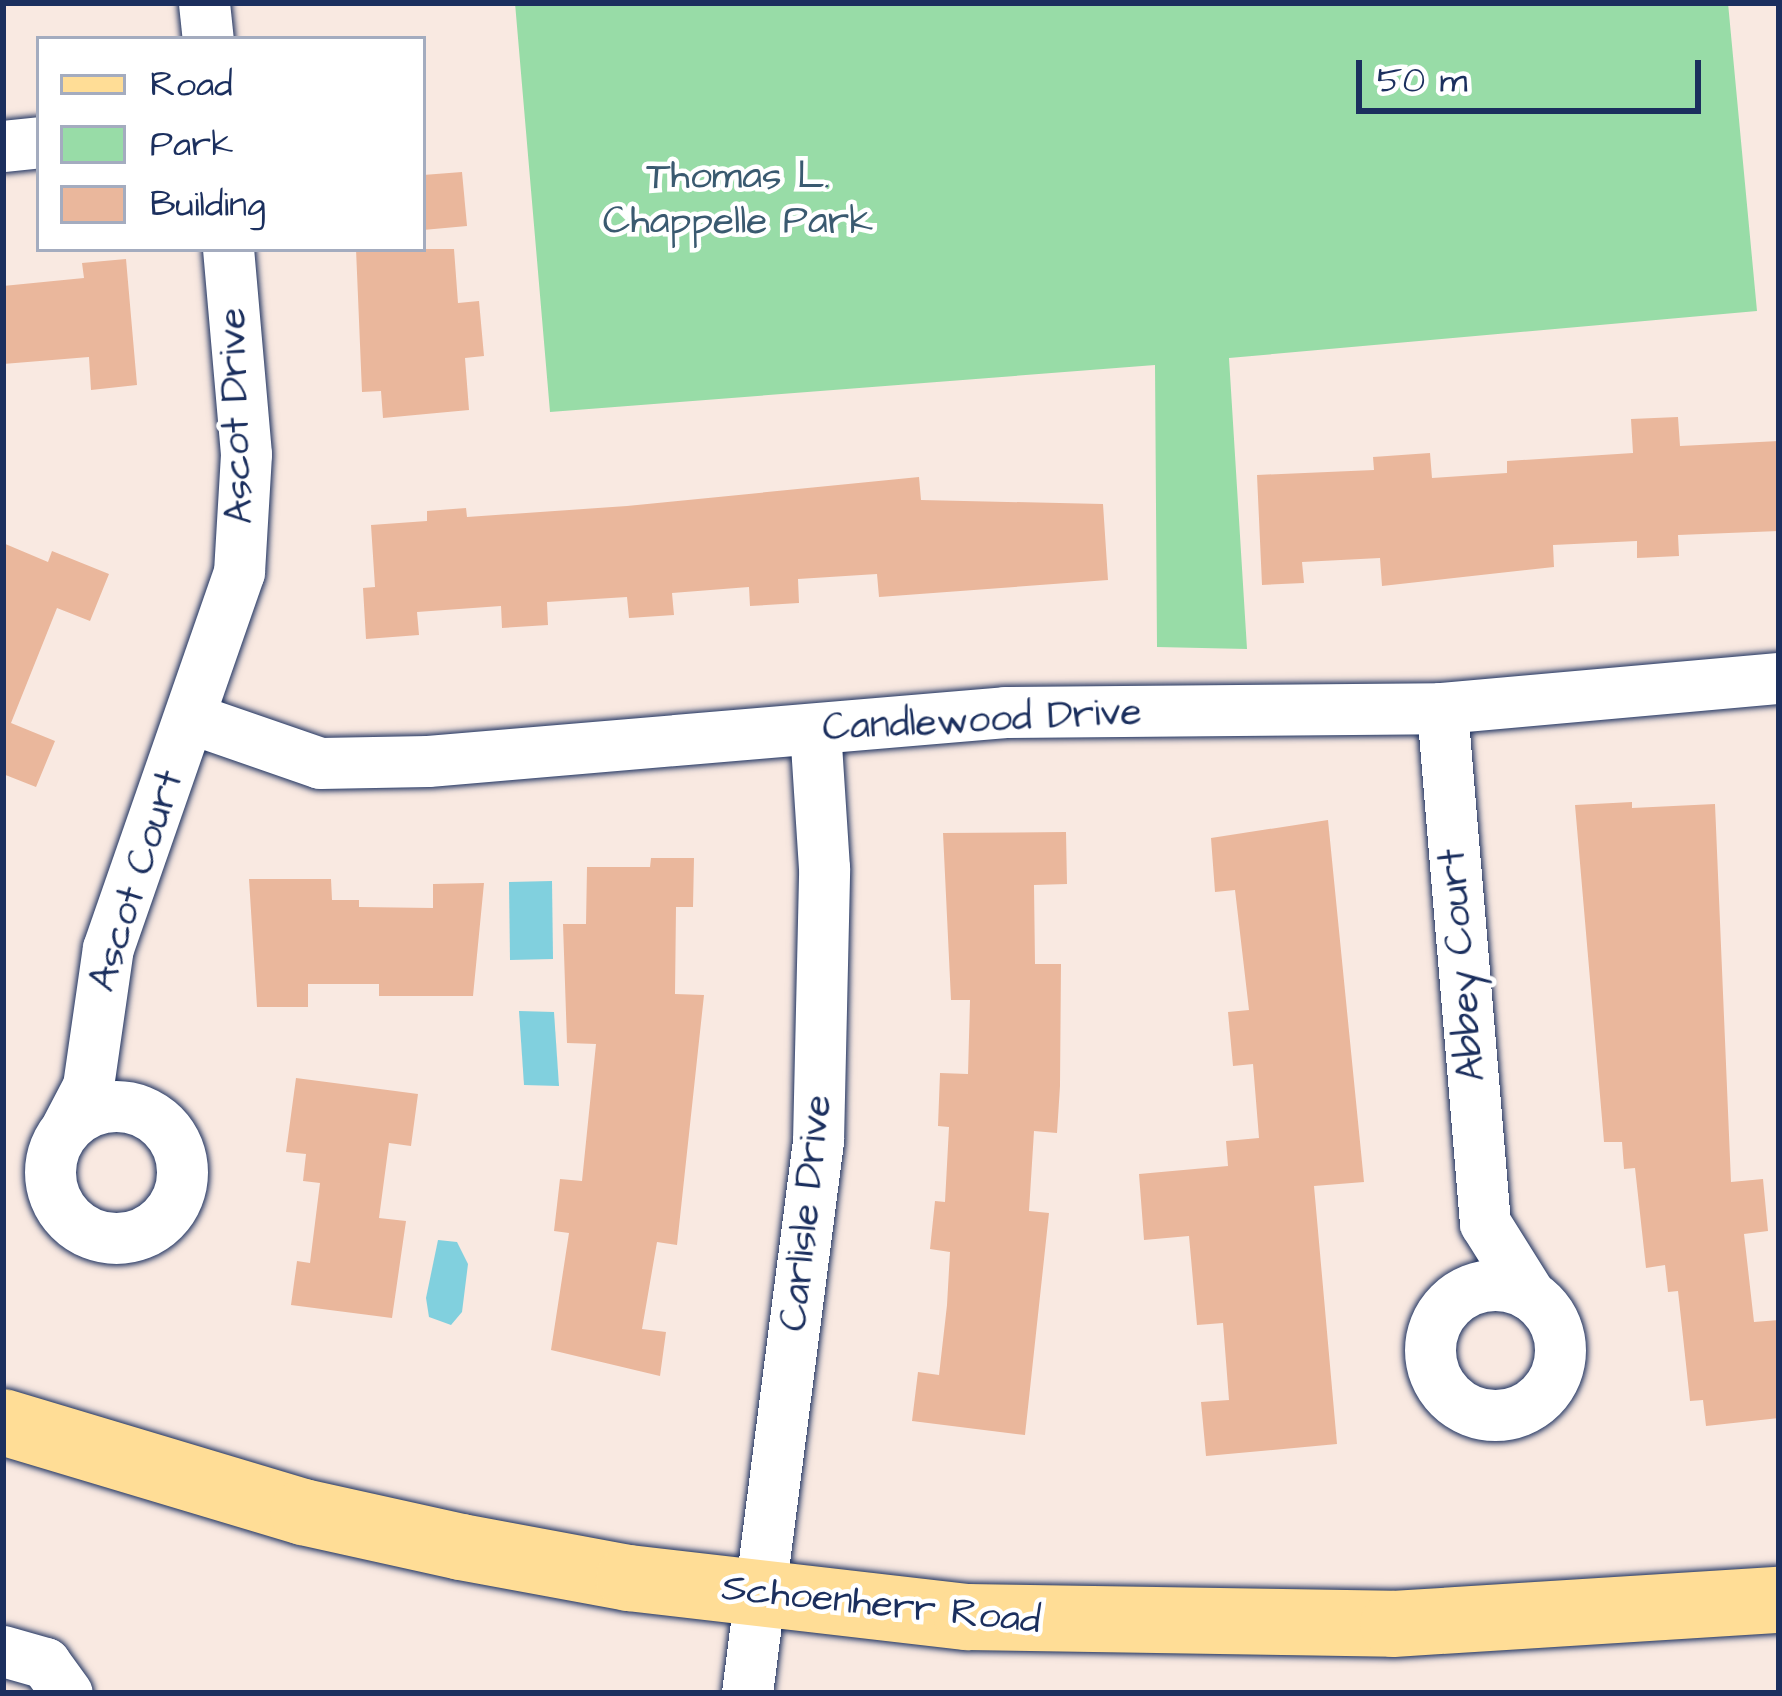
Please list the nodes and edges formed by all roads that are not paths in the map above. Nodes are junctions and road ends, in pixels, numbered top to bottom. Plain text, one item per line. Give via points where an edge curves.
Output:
1 (204, 3) edge
2 (208, 36) edge
3 (36, 142) edge
4 (3, 146) edge
5 (228, 252) edge
6 (1779, 678) edge
7 (1442, 708) junction
8 (194, 719) junction
9 (815, 730) junction
10 (96, 1045) junction
11 (127, 1106) junction
12 (67, 1126) junction
13 (1485, 1223) junction
14 (1530, 1294) junction
15 (1452, 1300) junction
16 (3, 1422) edge
17 (760, 1595) junction
18 (1779, 1600) edge
19 (3, 1651) edge
20 (67, 1693) edge
21 (747, 1693) edge

1 - 2 street
3 - 4 street
5 - 8 street, Ascot Drive via 246,454 244,532
6 - 7 street, Candlewood Drive
7 - 9 street, Candlewood Drive via 1005,712
7 - 13 street, Abbey Court
8 - 9 street, Candlewood Drive via 320,763
8 - 10 street, Ascot Court via 108,948
9 - 17 street, Carlisle Drive via 824,911 818,1141
10 - 11 street, Ascot Court
10 - 12 street, Ascot Court via 88,1086
11 - 12 street via 86,1112
11 - 12 street, Ascot Court via 164,1126 182,1163 174,1204 143,1233 99,1237 62,1211 49,1167
13 - 14 street, Abbey Court
13 - 15 street, Abbey Court
14 - 15 street via 1490,1284
14 - 15 street, Abbey Court via 1547,1310 1561,1352 1544,1394 1505,1416 1462,1407 1434,1377 1430,1336
16 - 17 main road, Schoenherr Road via 303,1512 482,1551
17 - 18 main road, Schoenherr Road via 968,1617 1242,1627
17 - 21 street, Carlisle Drive
19 - 20 street via 45,1663

